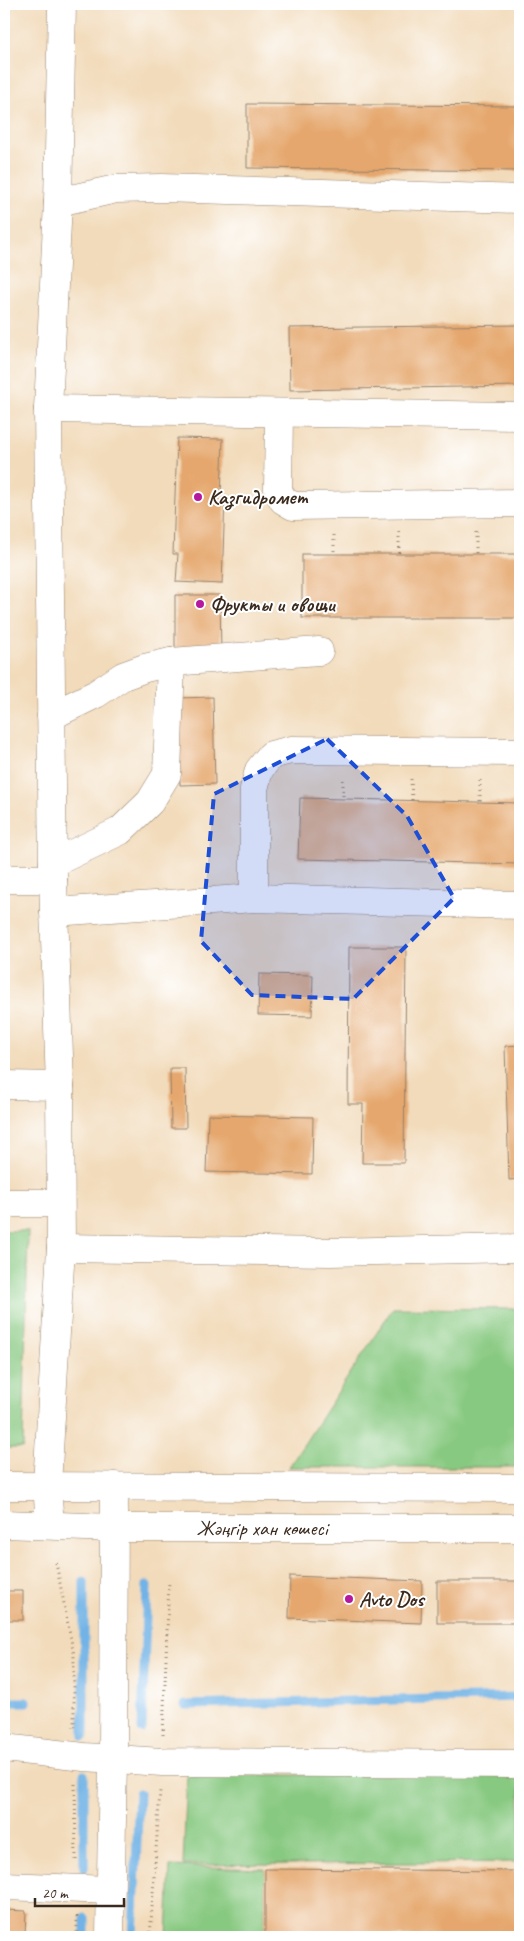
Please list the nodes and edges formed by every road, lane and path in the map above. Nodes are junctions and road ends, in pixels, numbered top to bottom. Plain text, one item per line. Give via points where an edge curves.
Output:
1 (62, 4) edge
2 (520, 199) edge
3 (58, 202) junction
4 (48, 409) junction
5 (279, 413) junction
6 (520, 416) edge
7 (520, 503) edge
8 (319, 651) dead end
9 (171, 662) junction
10 (51, 716) junction
11 (520, 752) edge
12 (53, 871) junction
13 (4, 880) edge
14 (254, 898) junction
15 (520, 905) edge
16 (54, 912) junction
17 (4, 1085) edge
18 (60, 1086) junction
19 (4, 1203) edge
20 (60, 1203) junction
21 (61, 1248) junction
22 (520, 1248) edge
23 (47, 1485) junction
24 (4, 1486) edge
25 (114, 1486) junction
26 (520, 1488) edge
27 (4, 1524) edge
28 (50, 1525) junction
29 (114, 1528) junction
30 (520, 1528) edge
31 (4, 1748) edge
32 (113, 1759) junction
33 (520, 1764) edge
34 (4, 1886) edge
35 (110, 1890) junction
36 (110, 1937) edge

1 - 3 street
2 - 3 street via 161,188 116,189
3 - 4 street
4 - 5 street
4 - 10 street
5 - 6 street
5 - 7 street via 278,490 283,500 293,506
8 - 9 street
9 - 10 street via 123,676 96,694
9 - 12 street via 167,774 150,802 120,831
10 - 12 street
11 - 14 street via 291,750 271,755 259,770 254,789
12 - 13 street
12 - 16 street
14 - 15 street
14 - 16 street
16 - 18 street
17 - 18 street
18 - 20 street
19 - 20 street
20 - 21 street
21 - 22 street via 330,1252
21 - 23 street
23 - 24 street, Жәңгір хан көшесі
23 - 25 street, Жәңгір хан көшесі
23 - 28 street
25 - 26 street, Жәңгір хан көшесі
25 - 29 street
27 - 28 street, Жәңгір хан көшесі
28 - 29 street, Жәңгір хан көшесі
29 - 30 street, Жәңгір хан көшесі
29 - 32 street
31 - 32 street
32 - 33 street
32 - 35 street
34 - 35 street
35 - 36 street

